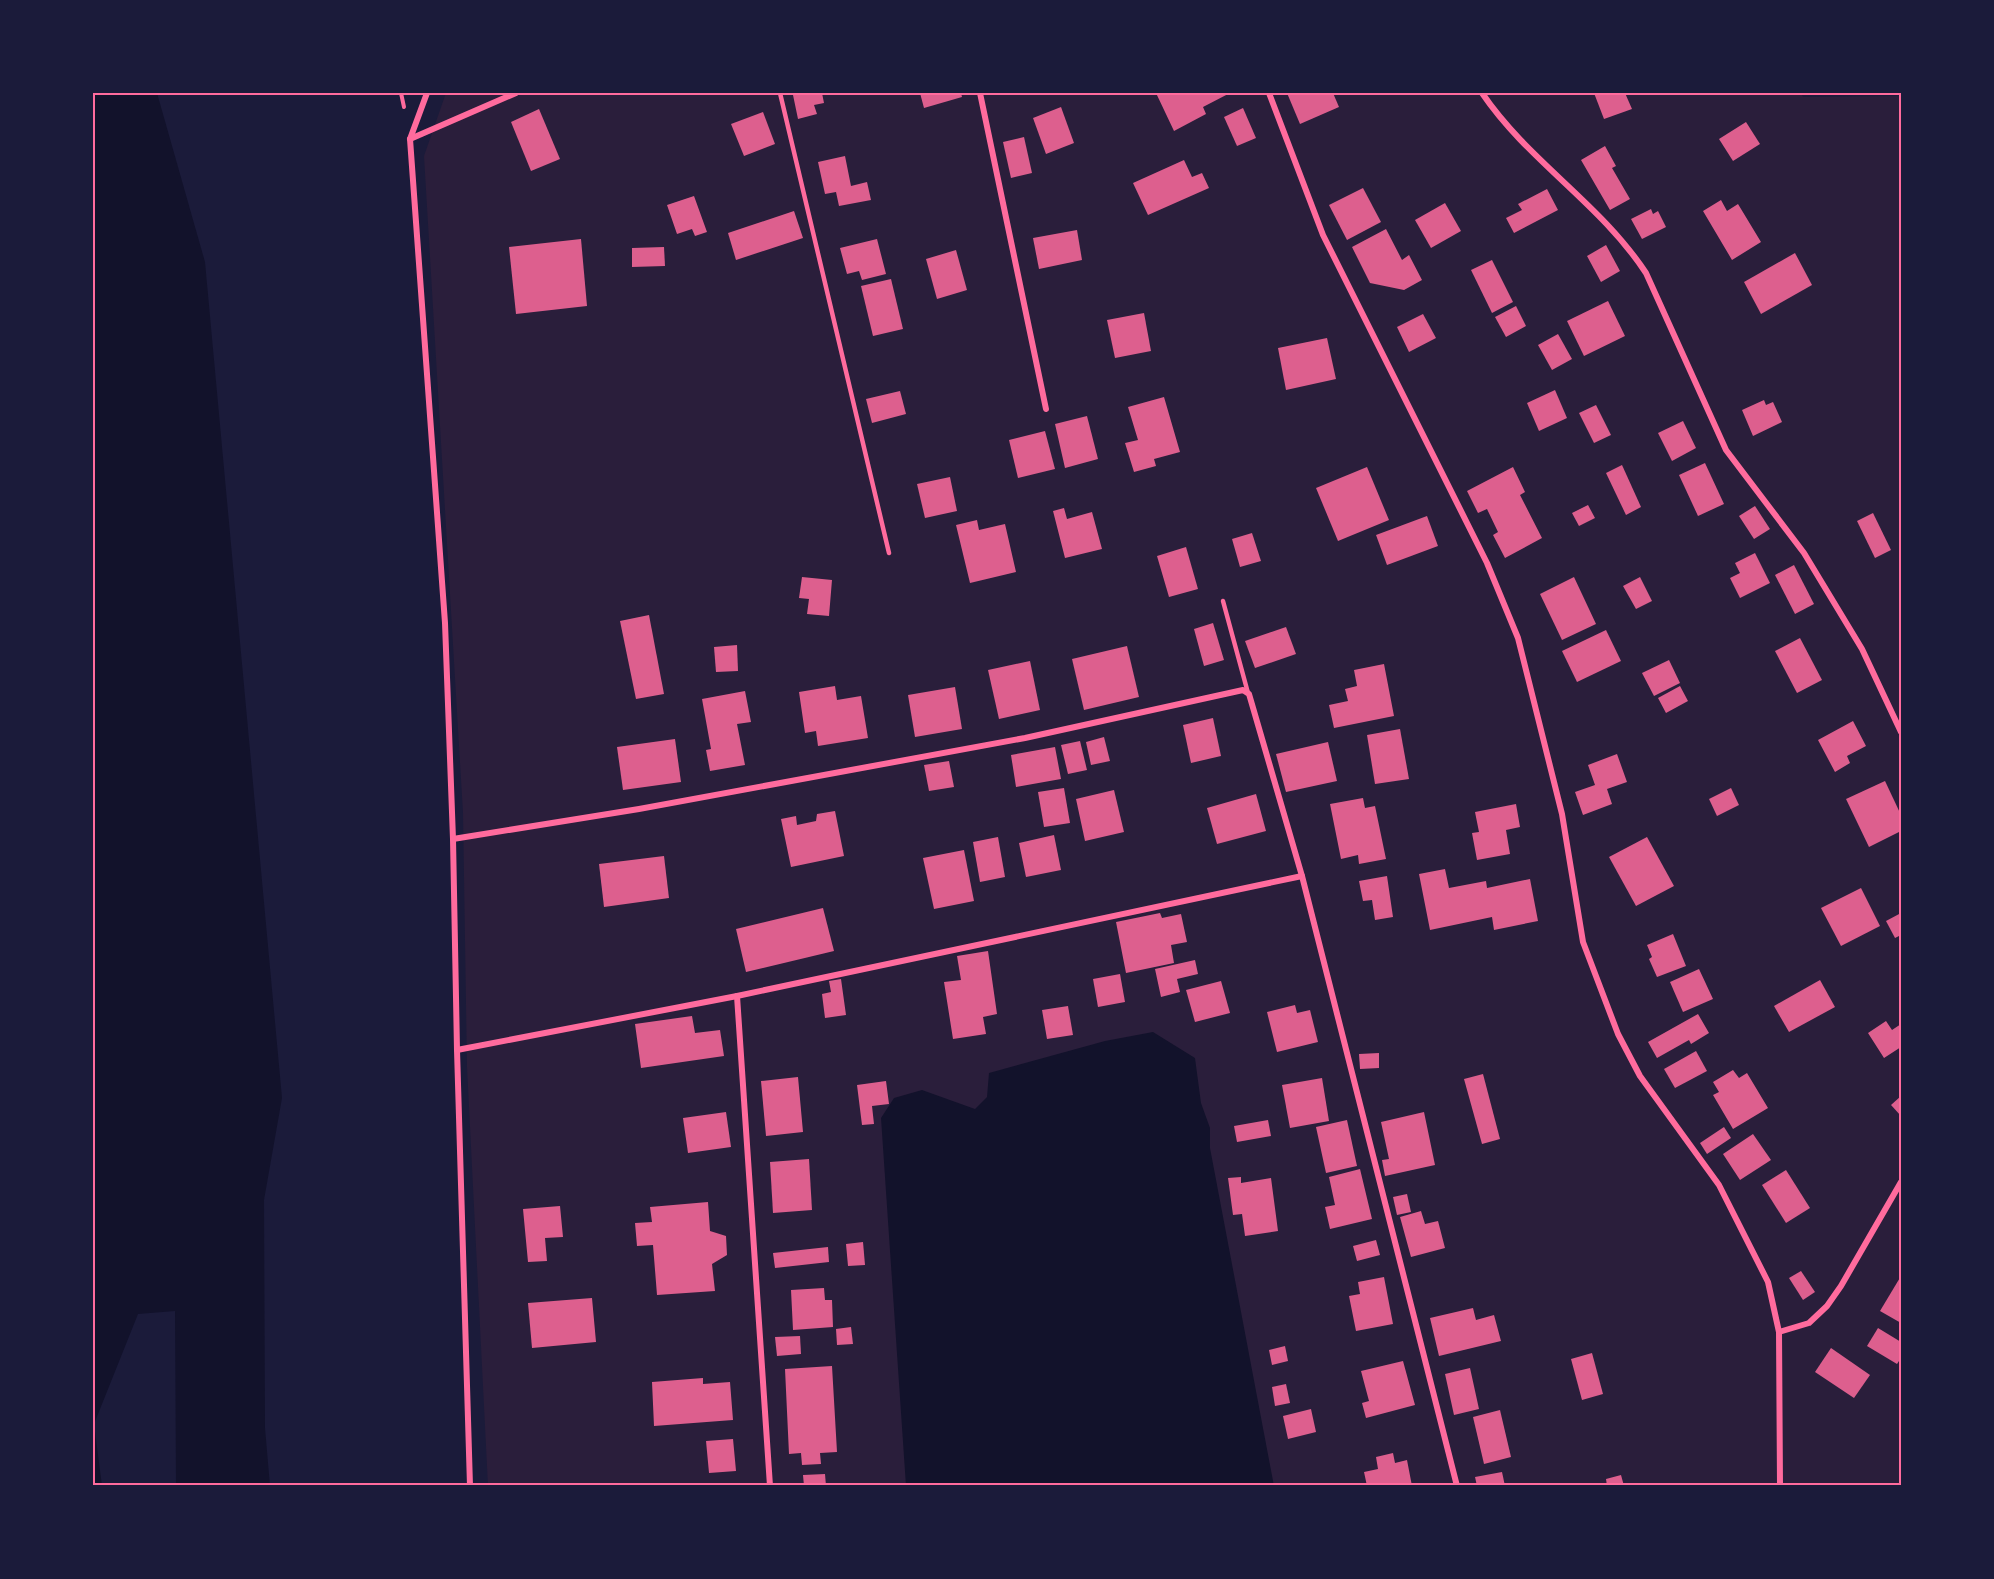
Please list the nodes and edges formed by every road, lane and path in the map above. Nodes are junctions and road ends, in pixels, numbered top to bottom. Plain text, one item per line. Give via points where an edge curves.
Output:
1 (427, 93) edge
2 (516, 93) edge
3 (780, 93) edge
4 (980, 93) edge
5 (1269, 93) edge
6 (1482, 93) edge
7 (410, 139) junction
8 (1046, 409) dead end
9 (889, 553) dead end
10 (1224, 601) dead end
11 (1248, 693) junction
12 (1901, 732) edge
13 (453, 838) junction
14 (1302, 876) junction
15 (737, 996) junction
16 (457, 1050) junction
17 (1901, 1182) edge
18 (1779, 1332) junction
19 (470, 1486) edge
20 (770, 1486) edge
21 (1457, 1486) edge
22 (1780, 1486) edge

1 - 7 street
2 - 7 street
3 - 9 lane
4 - 8 street
5 - 18 street via 1323,235 1487,563 1518,638 1562,814 1583,942 1618,1034 1640,1076 1719,1185 1768,1282
6 - 12 street via 1510,131 1605,221 1635,256 1726,450 1804,553 1862,649
7 - 13 street via 444,623
10 - 11 lane
11 - 13 street via 1243,690 1025,738 663,805
11 - 14 street
13 - 16 street
14 - 15 street
14 - 21 street
15 - 16 street
15 - 20 street
16 - 19 street
17 - 18 street via 1827,1306 1809,1323
18 - 22 street

